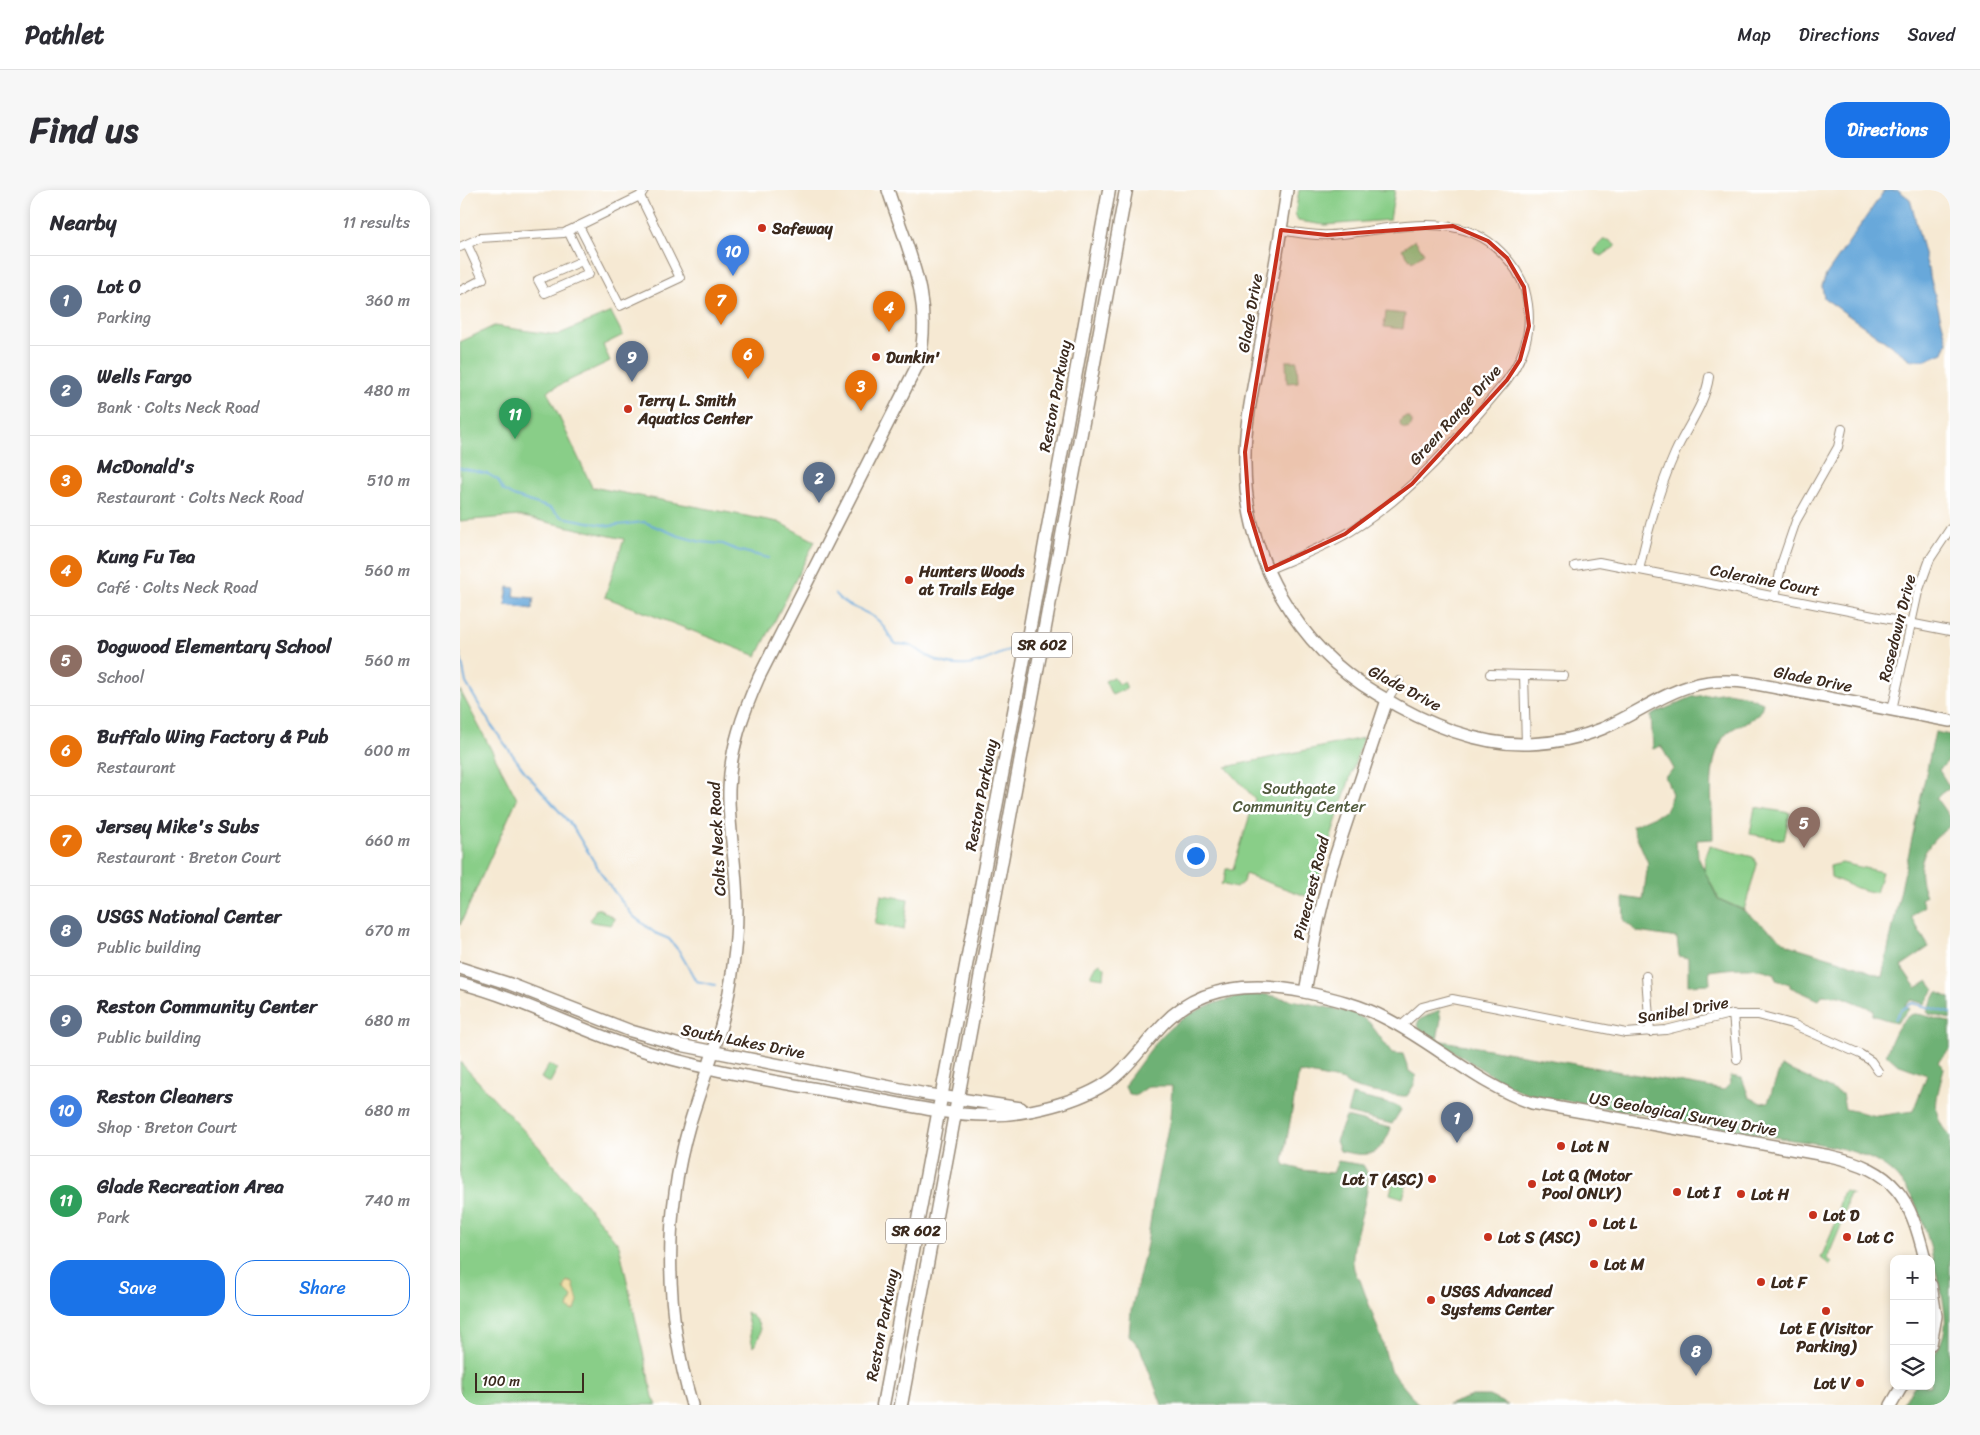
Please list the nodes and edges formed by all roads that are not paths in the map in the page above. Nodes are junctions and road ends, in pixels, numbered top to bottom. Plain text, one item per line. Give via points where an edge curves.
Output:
1 (888, 190) edge
2 (1109, 190) edge
3 (1126, 190) edge
4 (1288, 190) edge
5 (642, 193) edge
6 (578, 226) junction
7 (1281, 230) junction
8 (568, 231) junction
9 (464, 246) edge
10 (582, 261) junction
11 (460, 291) edge
12 (1709, 377) dead end
13 (1842, 429) dead end
14 (1950, 529) edge
15 (1575, 566) dead end
16 (1267, 570) junction
17 (1639, 570) junction
18 (1775, 597) junction
19 (1911, 623) junction
20 (1950, 631) edge
21 (1490, 674) dead end
22 (1524, 675) junction
23 (1564, 676) dead end
24 (1399, 681) dead end
25 (1387, 700) junction
26 (1892, 710) junction
27 (1950, 721) edge
28 (1526, 744) junction
29 (460, 968) edge
30 (1646, 976) dead end
31 (460, 983) edge
32 (510, 984) junction
33 (1305, 992) junction
34 (504, 998) junction
35 (1733, 1014) junction
36 (1400, 1026) junction
37 (1650, 1032) junction
38 (712, 1053) junction
39 (1737, 1059) dead end
40 (708, 1067) junction
41 (1878, 1071) dead end
42 (941, 1096) junction
43 (958, 1099) junction
44 (1030, 1109) junction
45 (938, 1110) junction
46 (955, 1113) junction
47 (1924, 1255) edge
48 (1900, 1390) edge
49 (692, 1405) edge
50 (883, 1405) edge
51 (901, 1405) edge
52 (1891, 1405) edge

1 - 38 street, Colts Neck Road via 922,296 925,319 922,347 912,377 759,677 738,728 729,795 736,884 735,947 728,995
2 - 42 main road, Reston Parkway / SR 602
3 - 43 main road, Reston Parkway / SR 602
4 - 7 street, Glade Drive
5 - 6 street
5 - 6 street via 680,278 620,306
6 - 8 street
7 - 16 street, Glade Drive via 1251,399 1245,452 1249,511
7 - 16 street, Green Range Drive via 1327,235 1430,225 1465,230 1488,241 1515,268 1528,300 1529,326 1520,360 1508,380 1412,484 1372,517 1345,534
8 - 9 street via 480,238
8 - 10 street
9 - 11 street via 483,279
10 - 10 street via 588,274 545,293 538,280
12 - 17 street via 1704,398 1666,474 1649,525
13 - 18 street via 1838,447 1796,521 1782,562
14 - 19 street, Rosedown Drive via 1922,578
15 - 17 street, Coleraine Court via 1599,562
16 - 25 street, Glade Drive via 1290,612 1317,646 1348,675
17 - 18 street, Coleraine Court
18 - 19 street, Coleraine Court
19 - 20 street, Coleraine Court
19 - 26 street, Rosedown Drive
21 - 22 street
22 - 23 street
22 - 28 street
24 - 25 street, Pinecrest Road
25 - 28 street, Glade Drive via 1420,717 1471,736
25 - 33 street, Pinecrest Road via 1332,867
26 - 27 street, Glade Drive
26 - 28 street, Glade Drive via 1751,683 1711,681 1672,691 1585,735 1556,742
29 - 32 street, South Lakes Drive
30 - 37 street
31 - 34 street, South Lakes Drive
32 - 34 street
32 - 38 street, South Lakes Drive via 631,1031
33 - 36 street, South Lakes Drive via 1359,1006
33 - 44 street, South Lakes Drive via 1243,987 1199,999 1169,1018 1128,1065 1108,1082 1065,1102
34 - 40 street, South Lakes Drive via 632,1047
35 - 37 street, Sanibel Drive
35 - 39 street
35 - 41 street, Sanibel Drive via 1766,1016 1792,1024 1867,1058
36 - 37 street, Sanibel Drive via 1422,1008 1452,999 1617,1032
36 - 47 street, US Geological Survey Drive via 1498,1089 1532,1104 1860,1163 1884,1178 1903,1198 1916,1222
38 - 40 street, Colts Neck Road
38 - 42 street, South Lakes Drive
40 - 45 street, South Lakes Drive
40 - 49 street, Colts Neck Road via 680,1160 671,1239 675,1328
42 - 43 street, South Lakes Drive
42 - 45 main road, Reston Parkway / SR 602
43 - 44 street, South Lakes Drive
43 - 46 main road, Reston Parkway / SR 602
44 - 46 street, South Lakes Drive via 994,1115
45 - 46 street, South Lakes Drive
45 - 50 main road, Reston Parkway / SR 602
46 - 51 main road, Reston Parkway / SR 602
48 - 52 street

